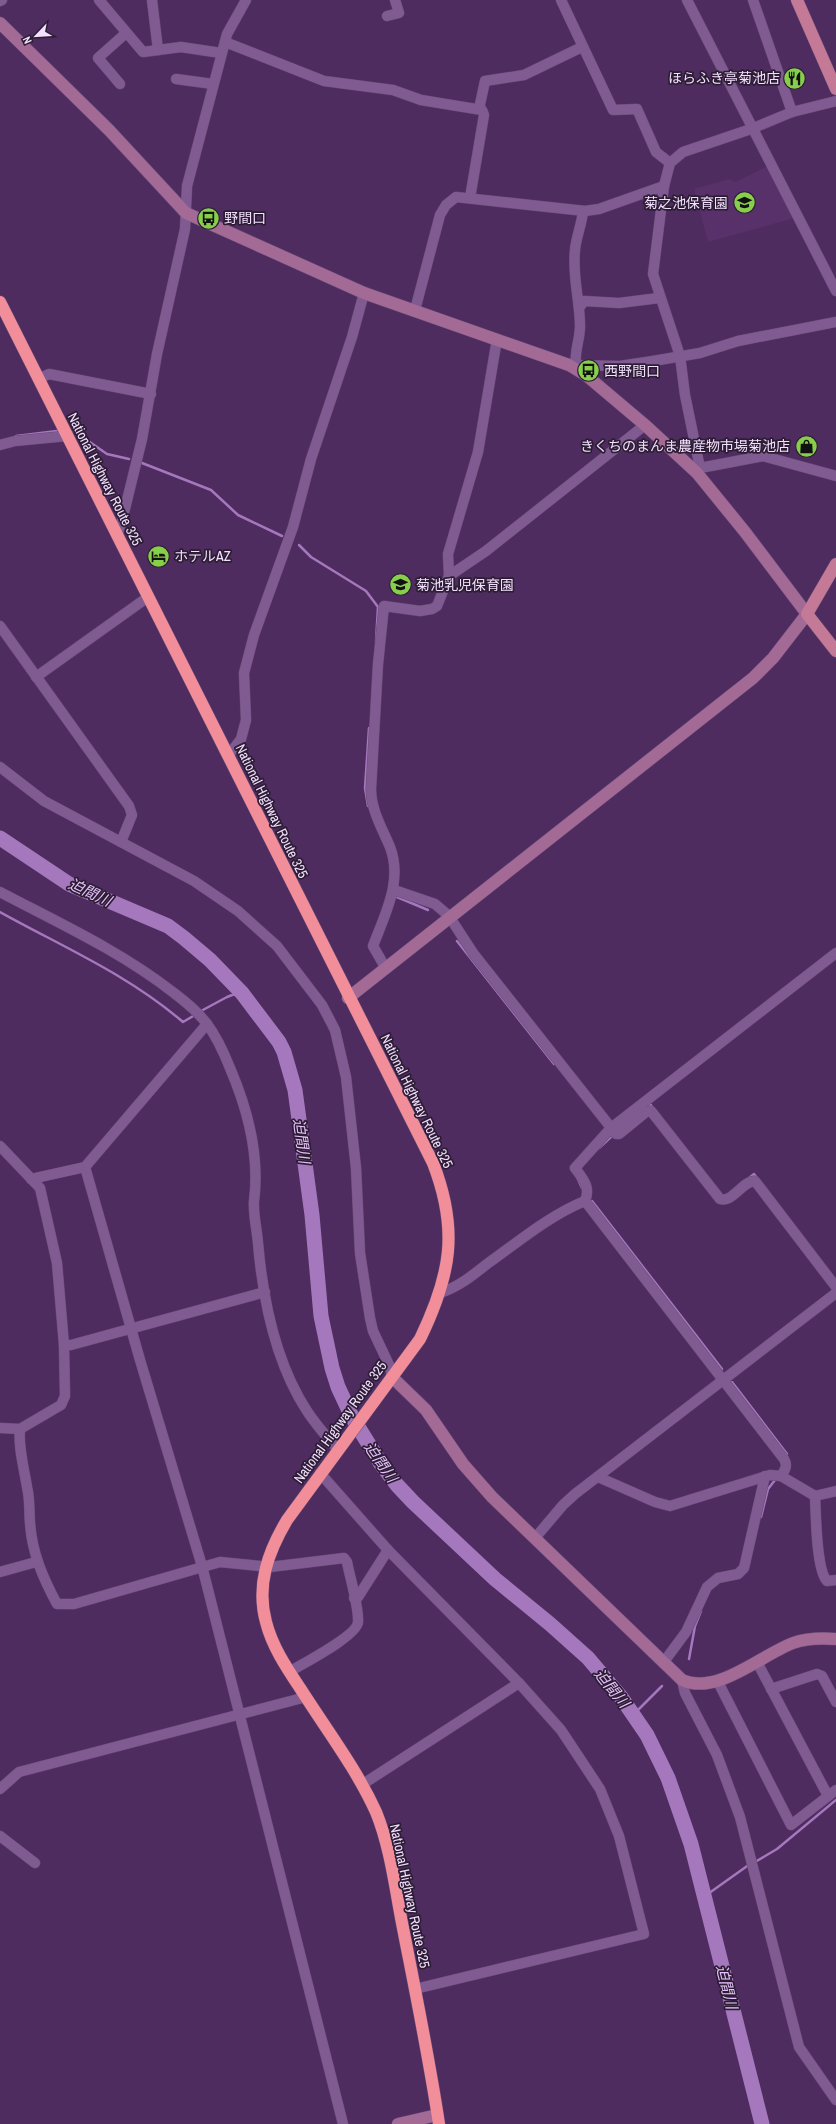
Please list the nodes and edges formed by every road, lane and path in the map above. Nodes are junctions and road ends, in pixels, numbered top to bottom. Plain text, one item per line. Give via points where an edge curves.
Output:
1 (99, 0) edge
2 (152, 0) edge
3 (246, 0) edge
4 (395, 0) edge
5 (561, 0) edge
6 (687, 0) edge
7 (753, 0) edge
8 (797, 0) edge
9 (387, 16) dead end
10 (0, 23) edge
11 (126, 33) junction
12 (225, 42) junction
13 (582, 47) junction
14 (158, 50) junction
15 (221, 53) junction
16 (176, 79) dead end
17 (120, 84) dead end
18 (213, 84) junction
19 (836, 89) edge
20 (836, 101) edge
21 (479, 109) junction
22 (792, 112) junction
23 (751, 129) junction
24 (670, 163) junction
25 (664, 186) junction
26 (470, 198) junction
27 (583, 211) junction
28 (186, 213) junction
29 (836, 291) edge
30 (364, 293) junction
31 (660, 298) junction
32 (0, 302) edge
33 (579, 308) junction
34 (415, 310) junction
35 (836, 322) edge
36 (497, 339) junction
37 (680, 356) junction
38 (572, 365) junction
39 (38, 379) junction
40 (151, 394) junction
41 (645, 425) junction
42 (67, 436) junction
43 (0, 445) edge
44 (698, 470) junction
45 (836, 476) edge
46 (117, 535) junction
47 (836, 564) edge
48 (449, 576) junction
49 (148, 597) junction
50 (807, 614) junction
51 (0, 626) edge
52 (836, 652) edge
53 (36, 677) junction
54 (228, 756) junction
55 (0, 767) edge
56 (121, 842) junction
57 (394, 890) junction
58 (0, 892) edge
59 (449, 916) junction
60 (836, 953) edge
61 (385, 967) junction
62 (348, 998) junction
63 (207, 1024) junction
64 (611, 1128) junction
65 (0, 1146) edge
66 (86, 1167) junction
67 (31, 1179) junction
68 (586, 1201) junction
69 (836, 1287) edge
70 (265, 1292) junction
71 (440, 1293) junction
72 (836, 1293) edge
73 (131, 1328) junction
74 (64, 1345) junction
75 (392, 1377) junction
76 (723, 1379) junction
77 (0, 1428) edge
78 (20, 1429) junction
79 (340, 1447) junction
80 (320, 1473) junction
81 (765, 1476) junction
82 (782, 1476) junction
83 (598, 1477) junction
84 (836, 1491) edge
85 (815, 1496) junction
86 (535, 1538) junction
87 (388, 1550) junction
88 (36, 1562) junction
89 (202, 1566) junction
90 (265, 1566) junction
91 (0, 1572) edge
92 (836, 1580) edge
93 (354, 1598) junction
94 (836, 1639) edge
95 (757, 1662) junction
96 (663, 1663) junction
97 (289, 1672) junction
98 (682, 1680) junction
99 (717, 1680) junction
100 (519, 1683) junction
101 (771, 1689) junction
102 (306, 1697) junction
103 (836, 1702) edge
104 (241, 1714) junction
105 (363, 1784) junction
106 (0, 1789) edge
107 (832, 1793) edge
108 (0, 1836) edge
109 (35, 1863) dead end
110 (415, 1989) junction
111 (836, 2100) edge
112 (438, 2119) edge
113 (343, 2124) edge
114 (398, 2124) edge

1 - 11 street
2 - 14 street
3 - 12 street
4 - 9 street via 399,13
5 - 13 street
6 - 23 street
7 - 22 street
8 - 19 main road
10 - 28 street via 109,130
11 - 14 street via 143,52
11 - 17 street via 98,58
12 - 15 street
12 - 21 street via 324,81 394,90 421,100
13 - 21 street via 524,75 485,81
13 - 24 street via 613,110 637,109 656,152
14 - 15 street via 181,48
15 - 18 street
16 - 18 street
18 - 28 street via 188,186
20 - 22 street
21 - 26 street via 484,114
22 - 23 street
23 - 24 street via 683,152
23 - 29 street
24 - 25 street
25 - 27 street via 599,209
25 - 31 street via 653,274
26 - 27 street
26 - 34 street via 456,197 446,205 440,215
27 - 33 street via 575,251 576,298
28 - 30 street
28 - 40 street via 185,229 157,354
30 - 34 street
30 - 54 street via 311,459 293,527 254,635 244,673 246,720 241,739
31 - 33 street via 618,303 584,301
31 - 37 street
32 - 39 highway, National Highway Route 325
33 - 38 street via 580,330
34 - 36 street
35 - 37 street via 738,341
36 - 38 street
36 - 48 street via 478,452 448,554
37 - 38 street via 620,366
37 - 44 street
38 - 41 street
39 - 40 street via 49,374
39 - 42 highway, National Highway Route 325
40 - 46 street via 128,498
41 - 44 street
41 - 48 street via 486,551
42 - 43 street
42 - 46 highway, National Highway Route 325
44 - 45 street via 763,456
44 - 50 street
46 - 49 highway, National Highway Route 325
47 - 50 main road
48 - 57 street via 437,606 432,609 420,612 384,606 378,664 371,797 392,854
49 - 53 street
49 - 54 highway, National Highway Route 325
50 - 52 main road
50 - 59 street via 773,658 753,678
51 - 53 street
53 - 56 street via 129,806 132,815
54 - 62 highway, National Highway Route 325
55 - 56 street via 44,801
56 - 75 street via 194,881 238,911 291,962 328,1016 338,1041 346,1077 356,1168 360,1246 371,1325
57 - 59 street via 435,904
57 - 61 street via 373,946
58 - 63 street via 140,969 189,1005
59 - 61 street
59 - 64 street via 473,953
60 - 64 street
61 - 62 street
62 - 71 highway, National Highway Route 325 via 438,1177 446,1208 449,1240 446,1274
63 - 66 street
63 - 70 street via 244,1099 251,1127 256,1169 255,1208
64 - 68 street via 575,1168 588,1187
64 - 69 street via 619,1134 646,1112 651,1111 720,1199 728,1199 748,1183 755,1181
65 - 67 street
66 - 67 street
66 - 73 street
67 - 74 street via 40,1188 57,1263
68 - 71 street via 572,1206 455,1288
68 - 76 street
70 - 73 street
70 - 79 street via 276,1343 285,1369 306,1411 319,1429
71 - 75 highway, National Highway Route 325 via 420,1339
72 - 76 street
73 - 74 street
73 - 89 street
74 - 78 street via 65,1396 61,1405
75 - 79 highway, National Highway Route 325
75 - 86 street via 426,1410 478,1482
76 - 82 street via 784,1459 787,1464
76 - 83 street
77 - 78 street
78 - 88 street
79 - 80 highway, National Highway Route 325
80 - 87 street
80 - 90 highway, National Highway Route 325 via 284,1525
81 - 82 street
81 - 83 street via 670,1506
81 - 96 street via 744,1568 738,1574 718,1578 707,1587 686,1632
82 - 85 street
83 - 86 street via 562,1505
84 - 85 street
85 - 92 street via 822,1572 827,1581
86 - 96 street via 628,1626
87 - 93 street via 358,1597
87 - 100 street
88 - 89 street via 57,1604 74,1604
88 - 91 street
89 - 90 street via 220,1562
89 - 104 street
90 - 93 street via 270,1568 303,1565 344,1558
90 - 97 highway, National Highway Route 325 via 262,1592 266,1621 273,1644
93 - 97 street via 358,1622 353,1632
94 - 95 street via 801,1641
95 - 99 street
95 - 101 street
96 - 98 street
97 - 102 highway, National Highway Route 325
98 - 99 street via 696,1684
98 - 111 street via 685,1693 717,1755 740,1817 799,2046
99 - 107 street via 792,1825
100 - 105 street
100 - 110 street via 560,1730 600,1789 619,1836 644,1934
101 - 103 street via 817,1674 822,1676
101 - 107 street
102 - 104 street
102 - 105 highway, National Highway Route 325
104 - 106 street via 19,1772
104 - 113 street
105 - 110 highway, National Highway Route 325 via 386,1844
108 - 109 street
110 - 112 highway, National Highway Route 325
112 - 114 street

